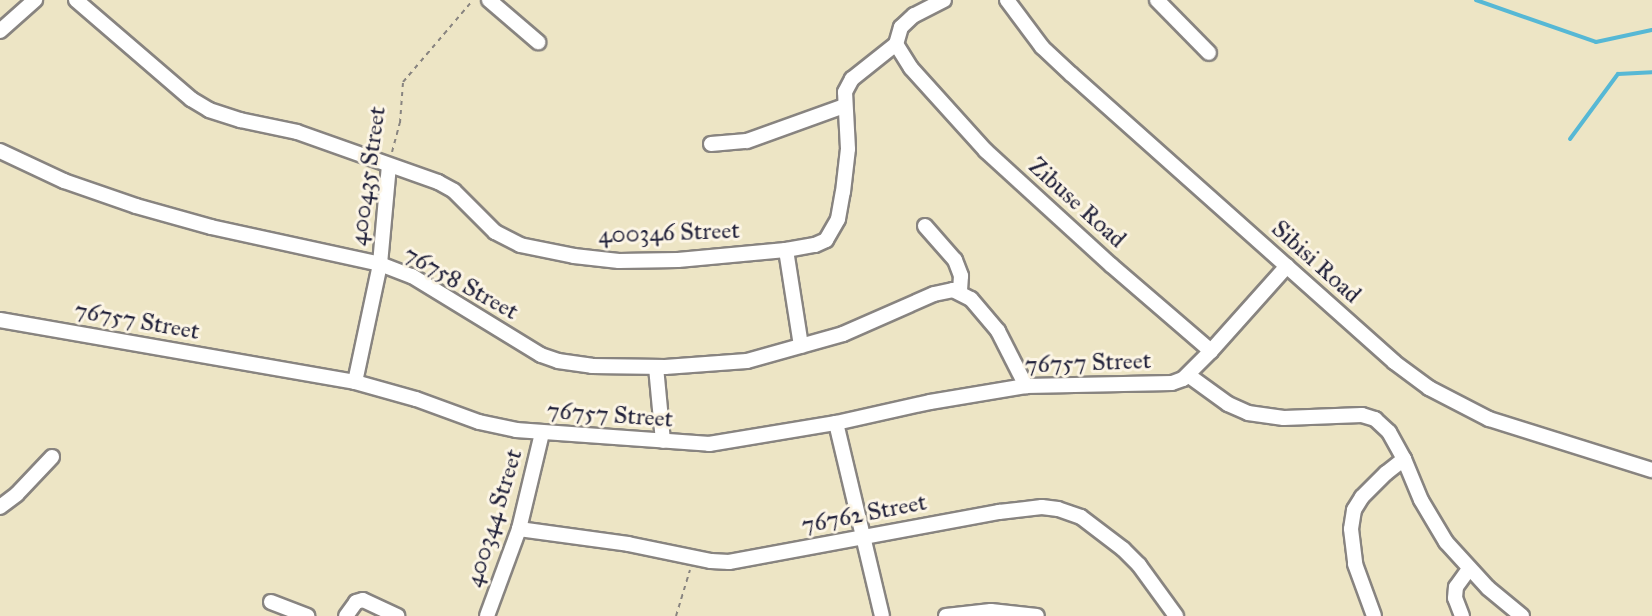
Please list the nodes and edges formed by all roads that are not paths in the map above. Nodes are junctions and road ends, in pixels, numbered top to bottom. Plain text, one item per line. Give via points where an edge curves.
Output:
1 (35, 0) edge
2 (76, 0) edge
3 (489, 0) edge
4 (944, 0) edge
5 (1007, 0) edge
6 (1157, 0) edge
7 (0, 31) edge
8 (538, 42) dead end
9 (896, 44) junction
10 (1209, 53) dead end
11 (844, 106) junction
12 (711, 144) dead end
13 (0, 151) edge
14 (389, 166) junction
15 (924, 226) dead end
16 (786, 250) junction
17 (380, 264) junction
18 (1287, 266) junction
19 (960, 292) junction
20 (0, 320) edge
21 (801, 346) junction
22 (1211, 351) junction
23 (656, 367) junction
24 (1188, 375) junction
25 (355, 382) junction
26 (1026, 386) junction
27 (836, 423) junction
28 (542, 433) junction
29 (663, 441) junction
30 (52, 457) dead end
31 (1404, 459) junction
32 (1652, 470) edge
33 (0, 507) edge
34 (519, 529) junction
35 (863, 535) junction
36 (1469, 569) junction
37 (271, 602) dead end
38 (307, 616) edge
39 (346, 616) edge
40 (397, 616) edge
41 (487, 616) edge
42 (883, 616) edge
43 (953, 616) edge
44 (1037, 616) edge
45 (1176, 616) edge
46 (1374, 616) edge
47 (1462, 616) edge
48 (1522, 616) edge

1 - 7 street
2 - 14 street, 400346 Street via 209,110 297,132
3 - 8 street
4 - 9 street via 905,22
5 - 18 street, Sibisi Road via 1042,47
6 - 10 street
9 - 11 street, 400346 Street via 852,79 845,92
9 - 22 street, Zibuse Road via 937,100 986,151
11 - 12 street via 747,141
11 - 16 street, 400346 Street via 848,149 838,219 826,240
13 - 17 street, 76758 Street via 64,181 136,206 211,227
14 - 16 street, 400346 Street via 454,191 495,232 536,249 619,261
14 - 17 street, 400435 Street
15 - 19 street via 955,260 961,276
16 - 21 street
17 - 23 street, 76758 Street via 412,276 541,355 584,365
17 - 25 street, 400435 Street
18 - 22 street
18 - 32 street, Sibisi Road via 1394,362 1461,407 1521,430
19 - 21 street, 76758 Street via 934,294 843,334
19 - 26 street via 980,307 998,331
20 - 25 street, 76757 Street
21 - 23 street, 76758 Street via 747,361
22 - 24 street, 76757 Street
23 - 29 street
24 - 26 street, 76757 Street via 1163,384
24 - 31 street via 1228,404 1248,413 1284,418 1362,415 1375,419 1389,432
25 - 28 street, 76757 Street via 478,422
26 - 27 street, 76757 Street
27 - 29 street, 76757 Street via 709,444
27 - 35 street
28 - 29 street, 76757 Street
28 - 34 street, 400344 Street
30 - 33 street
31 - 36 street via 1432,520
31 - 46 street via 1372,485 1352,519 1351,546
34 - 35 street, 76762 Street via 628,544 711,561 750,560
34 - 41 street, 400344 Street
35 - 42 street
35 - 45 street, 76762 Street via 999,512 1058,509 1081,517 1114,541 1138,565
36 - 47 street via 1456,587 1455,598
36 - 48 street
37 - 38 street
39 - 40 street via 356,602 363,600
43 - 44 street via 992,611

